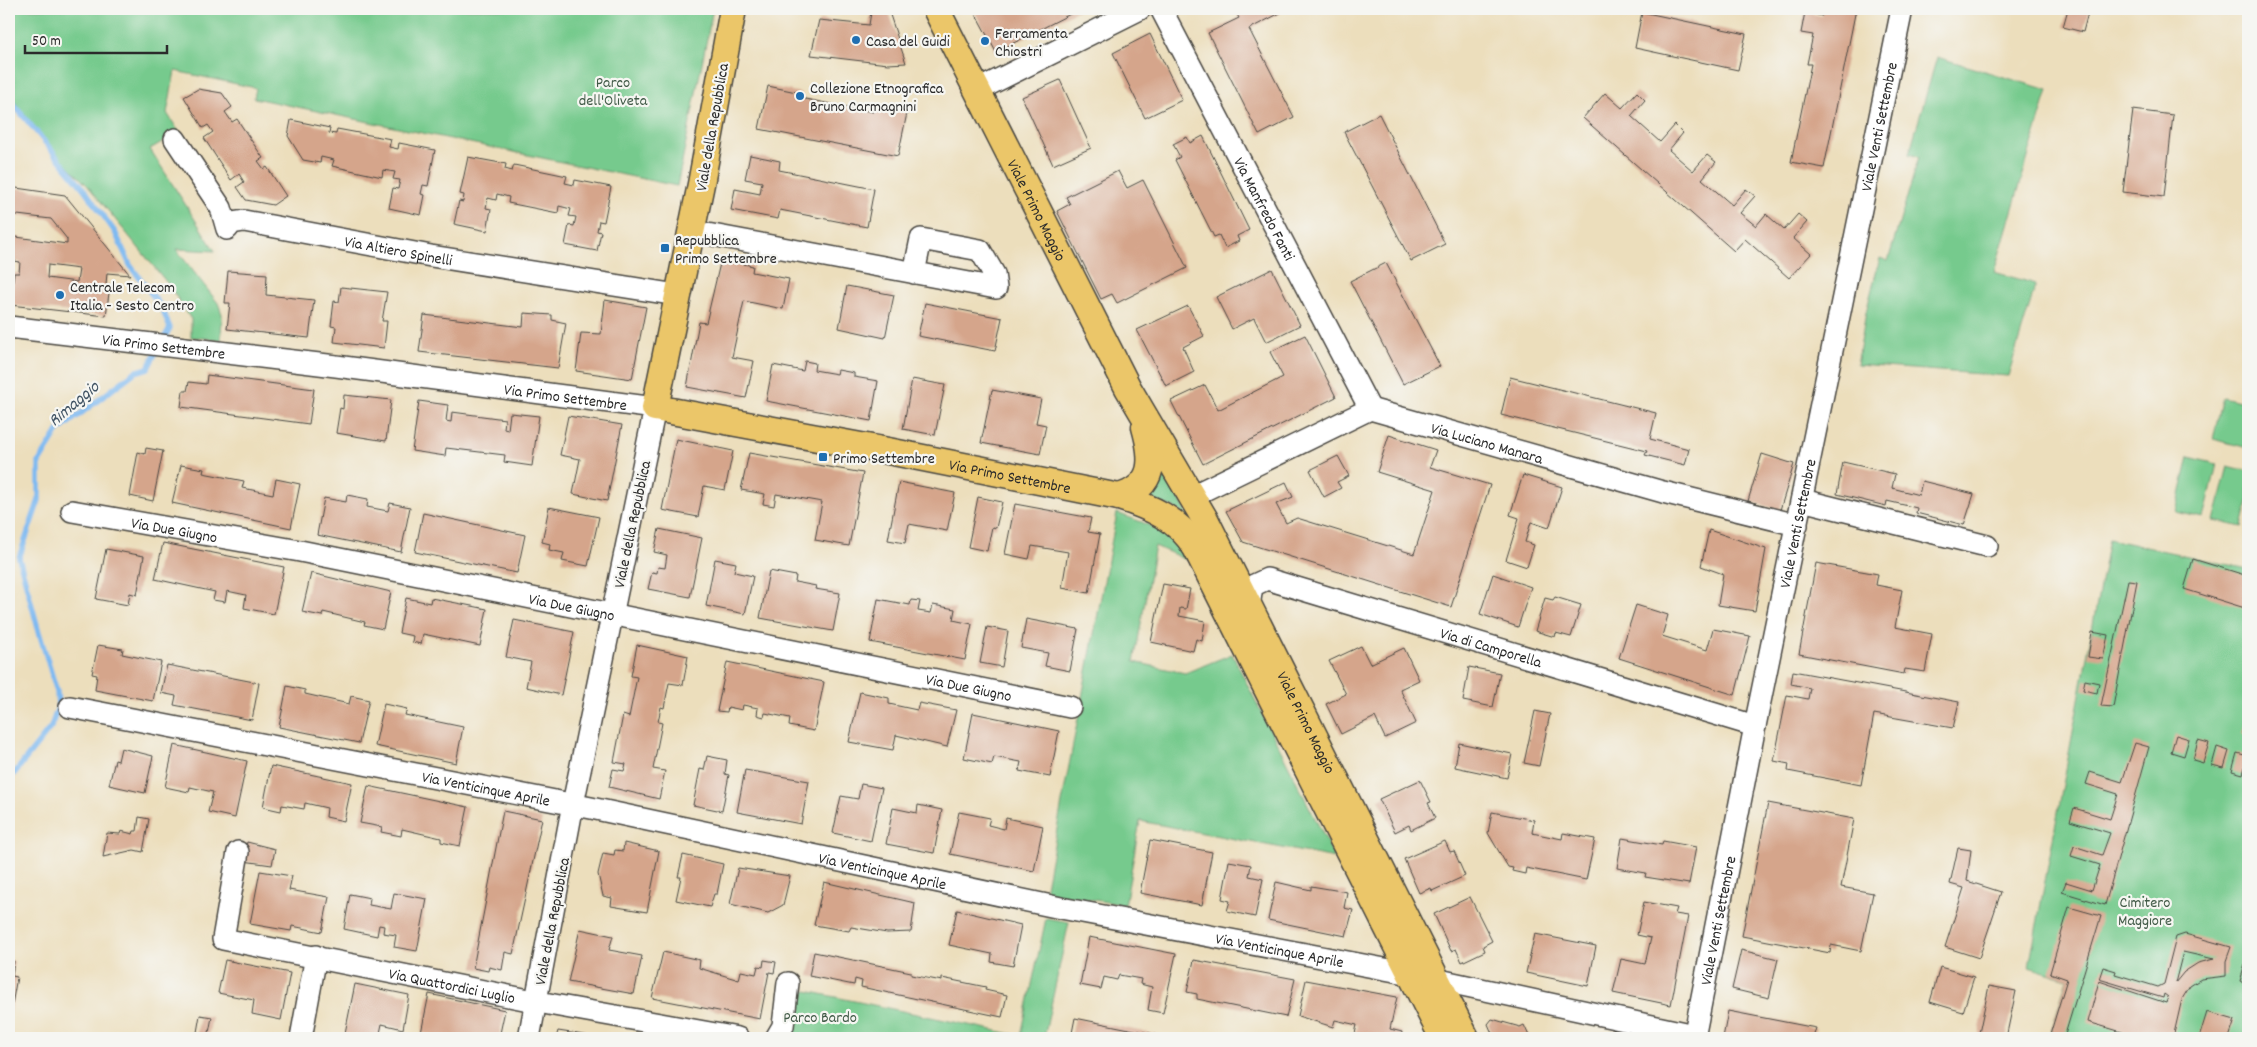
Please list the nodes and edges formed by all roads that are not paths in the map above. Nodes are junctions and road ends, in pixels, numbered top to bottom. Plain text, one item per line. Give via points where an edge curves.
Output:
1 (733, 9) edge
2 (936, 9) edge
3 (1140, 9) edge
4 (1161, 9) edge
5 (1902, 9) edge
6 (978, 90) junction
7 (175, 139) dead end
8 (691, 231) junction
9 (914, 273) dead end
10 (677, 295) junction
11 (9, 327) edge
12 (655, 408) junction
13 (1370, 408) junction
14 (1141, 410) junction
15 (1192, 496) junction
16 (1119, 497) junction
17 (1802, 500) junction
18 (72, 511) dead end
19 (1797, 525) junction
20 (1193, 542) joint
21 (1987, 546) dead end
22 (1249, 607) junction
23 (612, 614) junction
24 (70, 707) dead end
25 (1070, 707) dead end
26 (1755, 726) junction
27 (573, 804) junction
28 (238, 852) dead end
29 (316, 956) junction
30 (1410, 974) junction
31 (1436, 980) junction
32 (788, 983) dead end
33 (536, 1001) junction
34 (1694, 1037) edge
35 (300, 1038) edge
36 (529, 1038) edge
37 (738, 1038) edge
38 (776, 1038) edge
39 (1443, 1038) edge
40 (1466, 1038) edge

1 - 8 main road, Viale della Repubblica
2 - 6 main road, Viale Primo Maggio
3 - 6 street
4 - 13 street, Via Manfredo Fanti
5 - 17 street, Viale Venti Settembre
6 - 14 main road, Viale Primo Maggio
7 - 10 street, Via Altiero Spinelli via 221,208 227,229 232,223 244,221 431,256
8 - 9 street
8 - 10 main road, Viale della Repubblica
10 - 12 main road, Viale della Repubblica
11 - 12 street, Via Primo Settembre
12 - 16 main road, Via Primo Settembre
12 - 23 street, Viale della Repubblica
13 - 15 street
13 - 19 street, Via Luciano Manara via 1663,492
14 - 15 main road, Viale Primo Maggio
14 - 16 main road, Viale Primo Maggio via 1152,453 1149,474 1144,483
15 - 22 main road, Viale Primo Maggio
16 - 20 main road, Via Primo Settembre via 1160,513 1185,531
17 - 19 street, Viale Venti Settembre
17 - 21 street
18 - 23 street, Via Due Giugno via 300,551
19 - 26 street, Viale Venti Settembre
20 - 30 main road, Viale Primo Maggio
22 - 26 street, Via di Camporella via 1252,586 1267,579
22 - 31 main road, Viale Primo Maggio
23 - 25 street, Via Due Giugno
23 - 27 street, Viale della Repubblica
24 - 27 street, Via Venticinque Aprile
26 - 34 street, Viale Venti Settembre
27 - 30 street, Via Venticinque Aprile via 1061,908
27 - 33 street, Viale della Repubblica
28 - 29 street, Via Quattordici Luglio via 223,939
29 - 33 street, Via Quattordici Luglio
29 - 35 street
30 - 31 street, Via Venticinque Aprile
30 - 39 main road, Viale Primo Maggio
31 - 34 street, Via Venticinque Aprile
31 - 40 main road, Viale Primo Maggio
32 - 38 street via 783,1026
33 - 36 street, Viale della Repubblica
33 - 37 street, Via Quattordici Luglio

